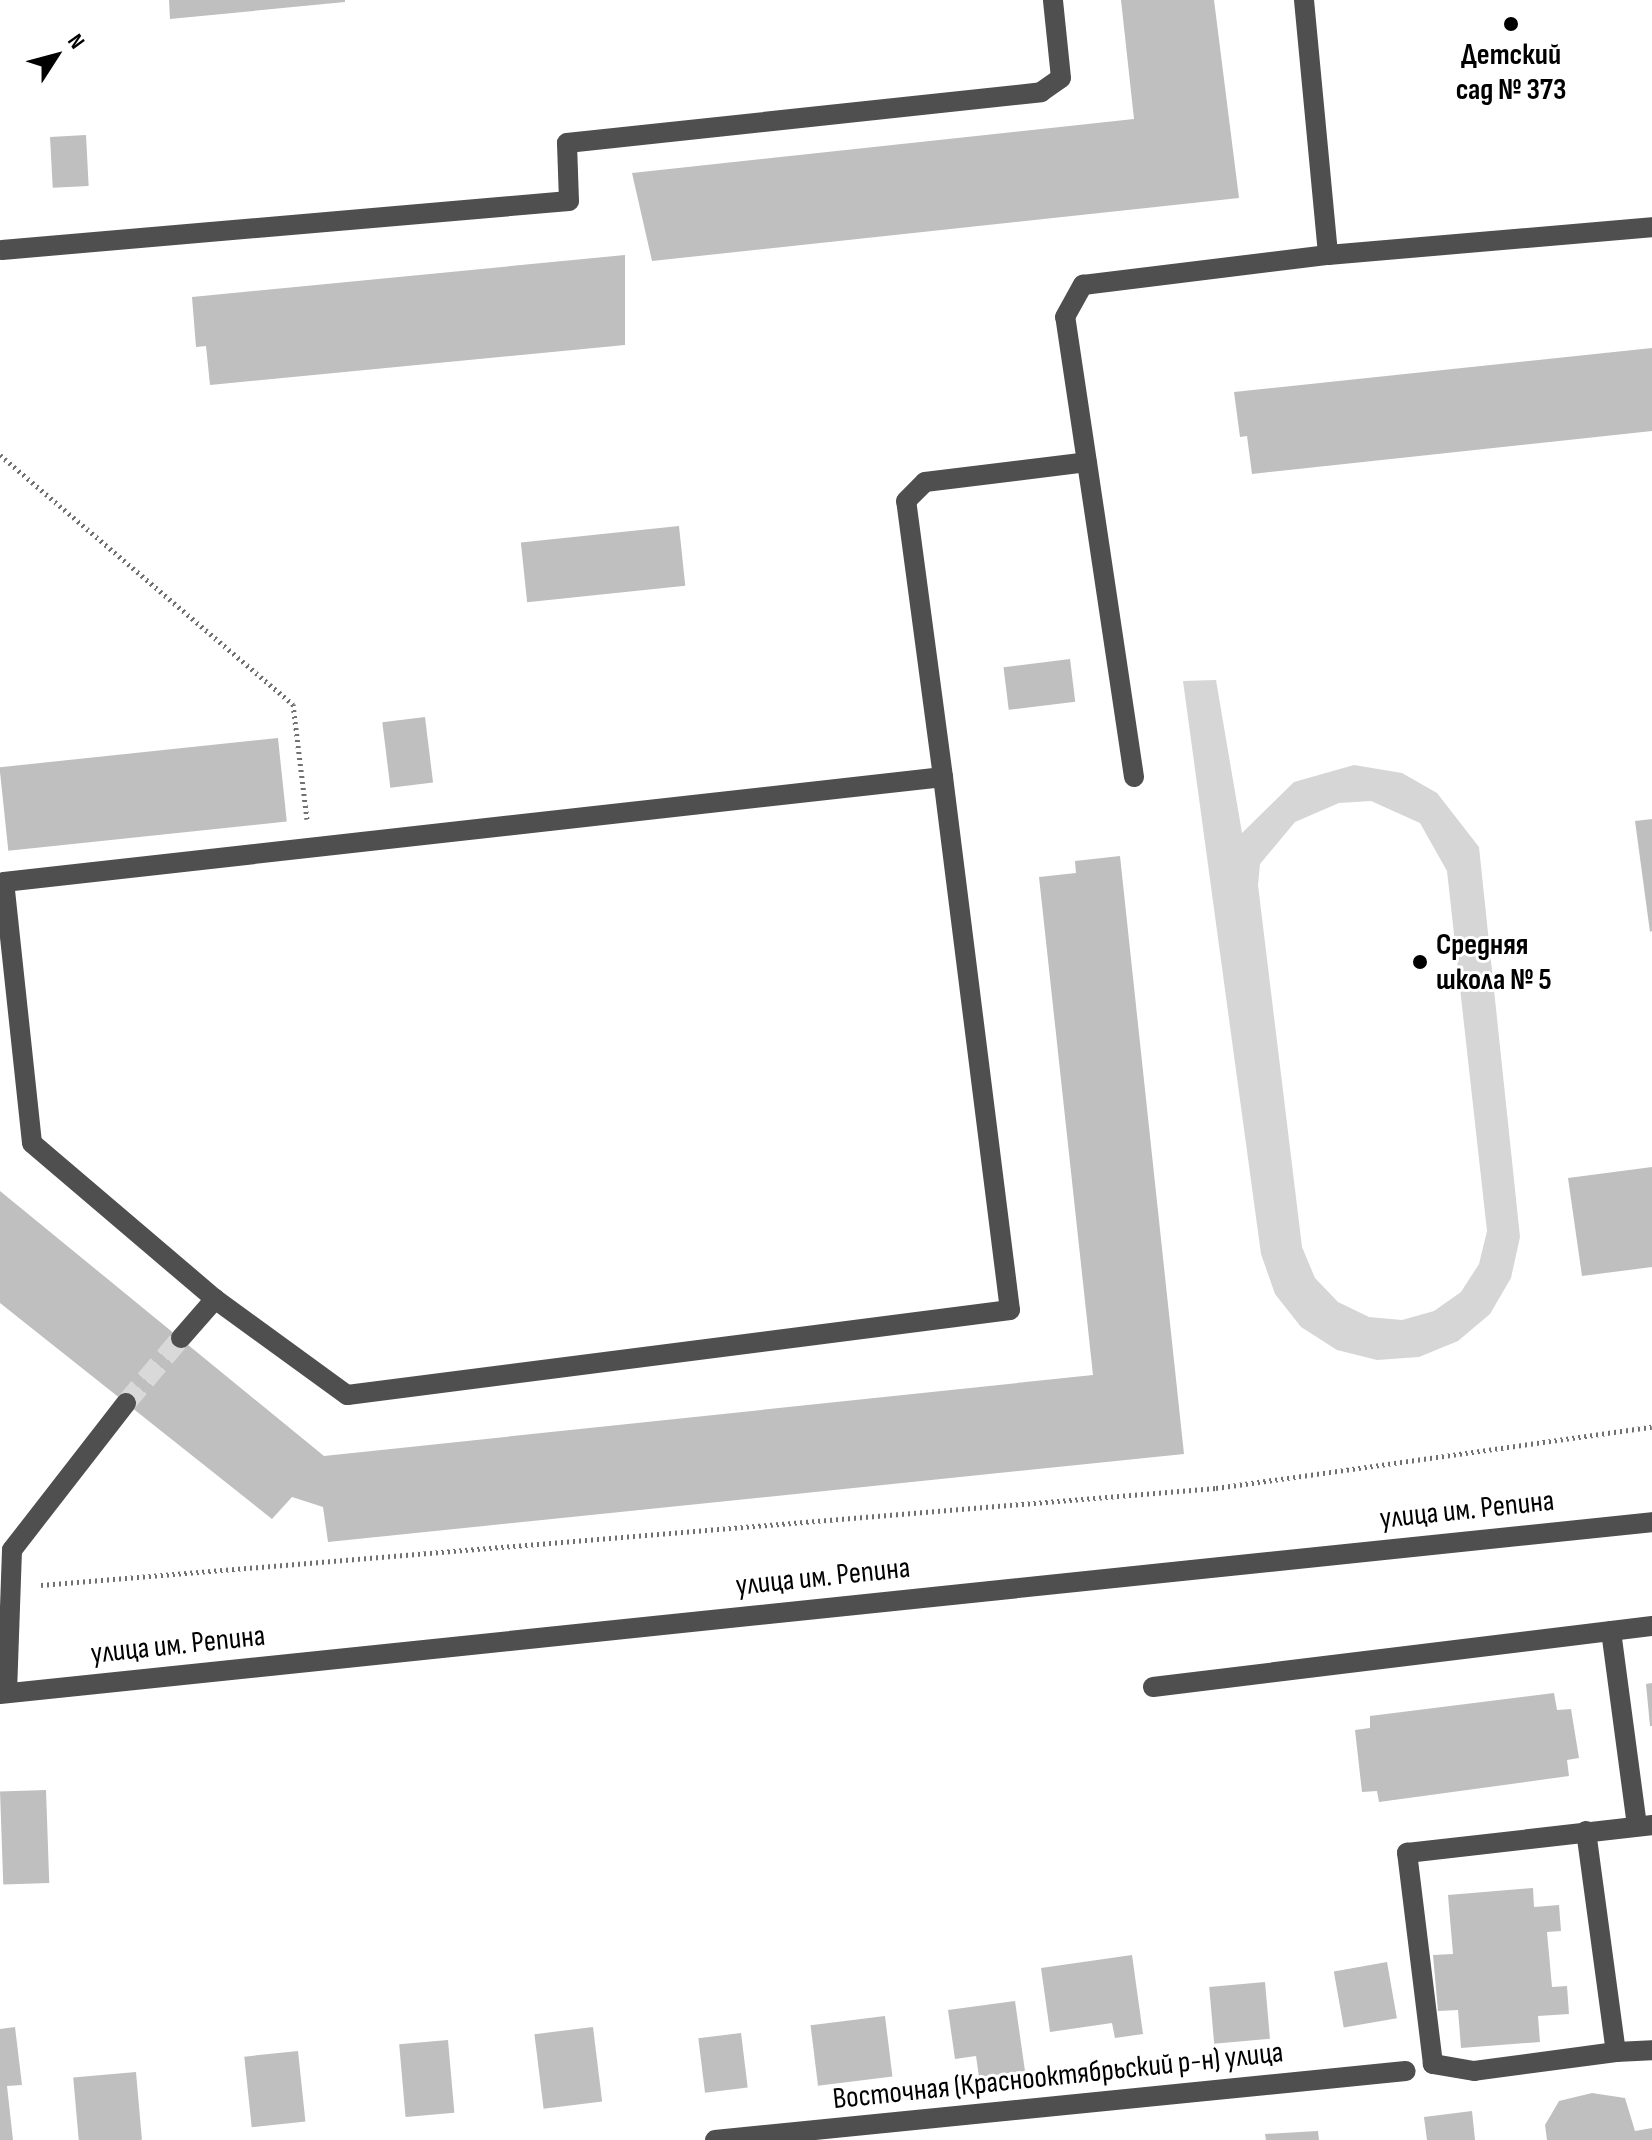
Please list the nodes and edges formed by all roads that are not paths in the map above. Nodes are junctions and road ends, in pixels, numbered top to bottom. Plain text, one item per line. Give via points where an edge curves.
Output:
1 (1053, 0) edge
2 (1304, 0) edge
3 (1652, 227) edge
4 (2, 250) edge
5 (1328, 255) junction
6 (1087, 462) junction
7 (943, 777) junction
8 (1134, 777) dead end
9 (215, 1299) junction
10 (181, 1338) tunnel mouth
11 (126, 1403) tunnel mouth
12 (1652, 1522) edge
13 (1652, 1626) edge
14 (1611, 1631) junction
15 (1153, 1687) dead end
16 (4, 1693) edge
17 (1645, 1825) edge
18 (1586, 1831) junction
19 (1652, 2050) edge
20 (1616, 2052) junction
21 (1406, 2071) dead end
22 (715, 2140) edge

1 - 4 street via 1061,78 1041,92 567,143 569,201
2 - 5 street
3 - 5 street
5 - 6 street via 1083,285 1065,317
6 - 7 street via 925,482 906,501
6 - 8 street
7 - 9 street via 1010,1310 347,1395
7 - 9 street via 4,882 32,1143
9 - 10 street
11 - 16 street via 12,1550
12 - 16 street, улица им. Репина
13 - 14 street
14 - 15 street
14 - 17 street
17 - 18 street
18 - 20 street
18 - 20 street via 1407,1853 1433,2064 1474,2071
19 - 20 street
21 - 22 street, Восточная (Краснооктябрьский р-н) улица

